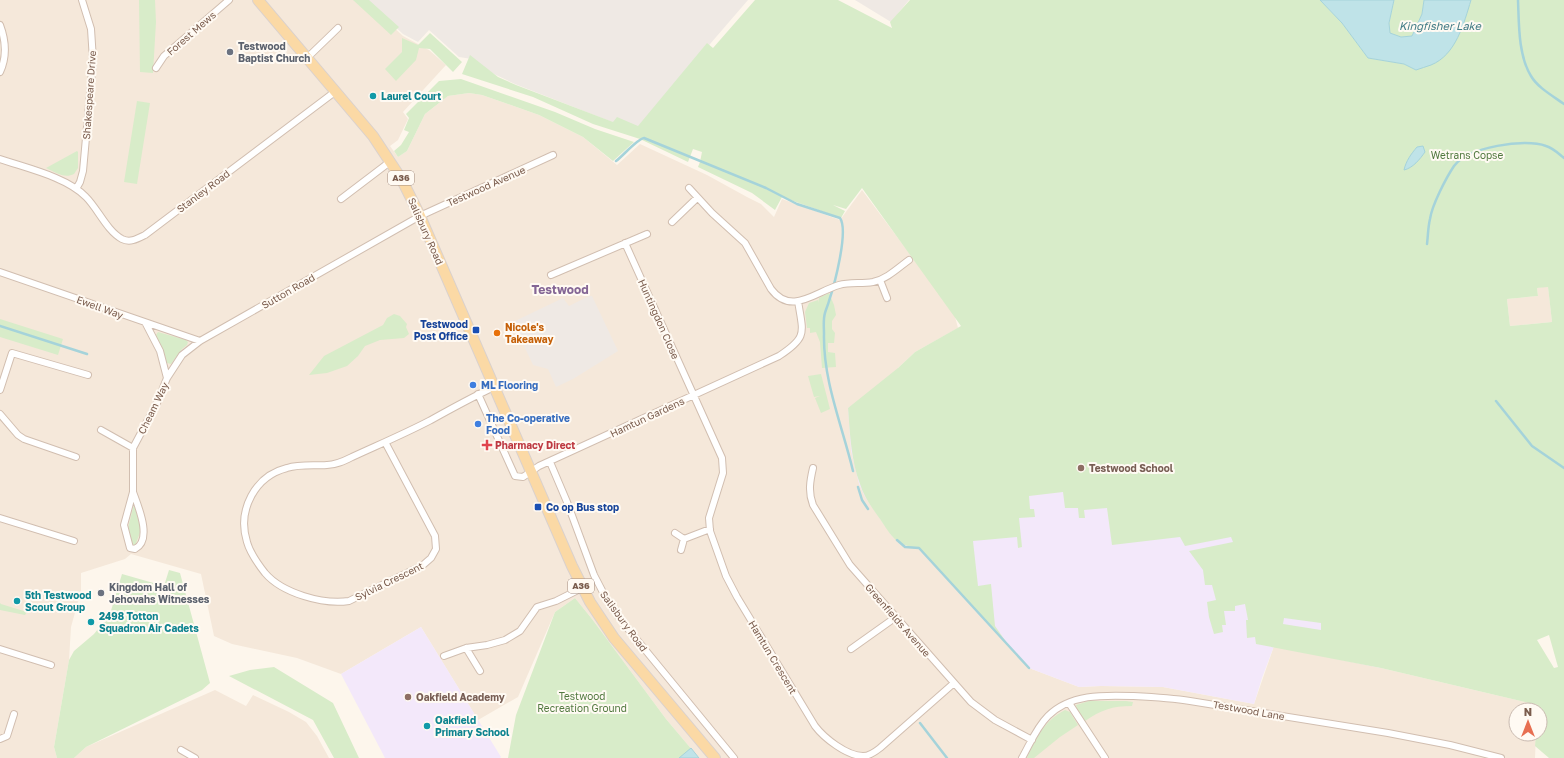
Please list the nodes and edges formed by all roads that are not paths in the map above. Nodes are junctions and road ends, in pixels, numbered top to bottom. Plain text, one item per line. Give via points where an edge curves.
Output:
1 (82, 0) edge
2 (229, 0) edge
3 (258, 0) edge
4 (0, 25) edge
5 (338, 28) dead end
6 (307, 58) junction
7 (156, 68) dead end
8 (0, 72) edge
9 (336, 91) junction
10 (553, 155) dead end
11 (0, 159) edge
12 (391, 161) junction
13 (689, 188) dead end
14 (76, 189) junction
15 (697, 198) junction
16 (341, 199) dead end
17 (420, 216) junction
18 (672, 222) dead end
19 (647, 234) dead end
20 (625, 243) junction
21 (910, 260) dead end
22 (0, 272) edge
23 (551, 276) dead end
24 (880, 280) junction
25 (887, 298) dead end
26 (798, 301) junction
27 (146, 324) junction
28 (200, 341) junction
29 (88, 375) dead end
30 (167, 378) junction
31 (494, 387) junction
32 (0, 390) edge
33 (478, 394) junction
34 (693, 395) junction
35 (0, 414) edge
36 (101, 430) dead end
37 (385, 442) junction
38 (133, 448) junction
39 (76, 457) dead end
40 (550, 462) junction
41 (813, 468) dead end
42 (531, 472) junction
43 (133, 492) junction
44 (0, 518) edge
45 (710, 529) junction
46 (675, 533) dead end
47 (684, 539) junction
48 (74, 541) dead end
49 (681, 550) dead end
50 (582, 588) junction
51 (896, 617) junction
52 (466, 648) junction
53 (851, 649) dead end
54 (0, 650) edge
55 (444, 656) dead end
56 (52, 665) dead end
57 (480, 671) dead end
58 (954, 683) junction
59 (1069, 703) junction
60 (14, 714) dead end
61 (0, 739) edge
62 (1032, 740) junction
63 (181, 750) dead end
64 (868, 757) edge
65 (195, 758) edge
66 (715, 758) edge
67 (734, 758) edge
68 (1022, 758) edge
69 (1105, 758) edge
70 (1501, 758) edge

1 - 14 street, Shakespeare Drive via 91,29 93,60 84,164 82,178
2 - 7 street, Forest Mews via 164,56
3 - 6 main road, Salisbury Road / A36
4 - 8 street via 5,46 4,63
5 - 6 street
6 - 9 main road, Salisbury Road / A36
9 - 12 main road, Salisbury Road / A36
9 - 14 street, Stanley Road via 137,240 124,240 114,233 86,197
10 - 17 street, Testwood Avenue
11 - 14 street, Stanley Road via 49,176
12 - 16 street
12 - 17 main road, Salisbury Road / A36
13 - 15 street
15 - 18 street
15 - 26 street via 745,243 775,294 784,299
17 - 28 street, Sutton Road
17 - 31 main road, Salisbury Road / A36
19 - 20 street
20 - 23 street
20 - 34 street, Huntingdon Close
21 - 24 street
22 - 27 street, Ewell Way
24 - 25 street
24 - 26 street via 839,285
26 - 34 street, Hamtun Gardens via 801,337 788,350
27 - 28 street, Ewell Way
27 - 30 street, Cheam Way via 160,351
28 - 30 street, Sutton Road via 182,355
29 - 32 street via 12,352
30 - 38 street, Cheam Way
31 - 33 street, Sylvia Crescent
31 - 42 main road, Salisbury Road / A36
33 - 37 street, Sylvia Crescent
33 - 42 street via 515,476 523,477
34 - 40 street, Hamtun Gardens
34 - 45 street, Hamtun Crescent via 723,463 721,479 708,522
35 - 39 street via 24,439
36 - 38 street
37 - 37 street, Sylvia Crescent via 435,536 436,549 431,558 419,568 349,601 322,600 290,591 270,579 251,552 244,524 247,503 262,482 277,471 294,466 337,463
38 - 43 street, Cheam Way
40 - 42 street, Hamtun Gardens
40 - 67 street, Salisbury Road via 594,575 608,602
41 - 51 street, Greenfields Avenue via 810,492 816,511 846,560
42 - 50 main road, Salisbury Road / A36
43 - 43 street, Cheam Way via 144,526 140,544 135,549 130,548 124,525
44 - 48 street
45 - 47 street
45 - 64 street, Hamtun Crescent via 724,570 737,597 811,721 836,745
46 - 47 street
47 - 49 street
50 - 52 street via 537,607 520,631 505,640
50 - 66 main road, Salisbury Road / A36 via 614,638
51 - 53 street
51 - 58 street, Greenfields Avenue
52 - 55 street
52 - 57 street
54 - 56 street
58 - 62 street, Greenfields Avenue via 988,716
58 - 64 street, Hamtun Crescent
59 - 62 street, Testwood Lane via 1048,716
59 - 69 street
59 - 70 street, Testwood Lane via 1080,698 1099,696 1176,699 1388,733
60 - 61 street via 7,736
62 - 68 street, Testwood Lane
63 - 65 street

